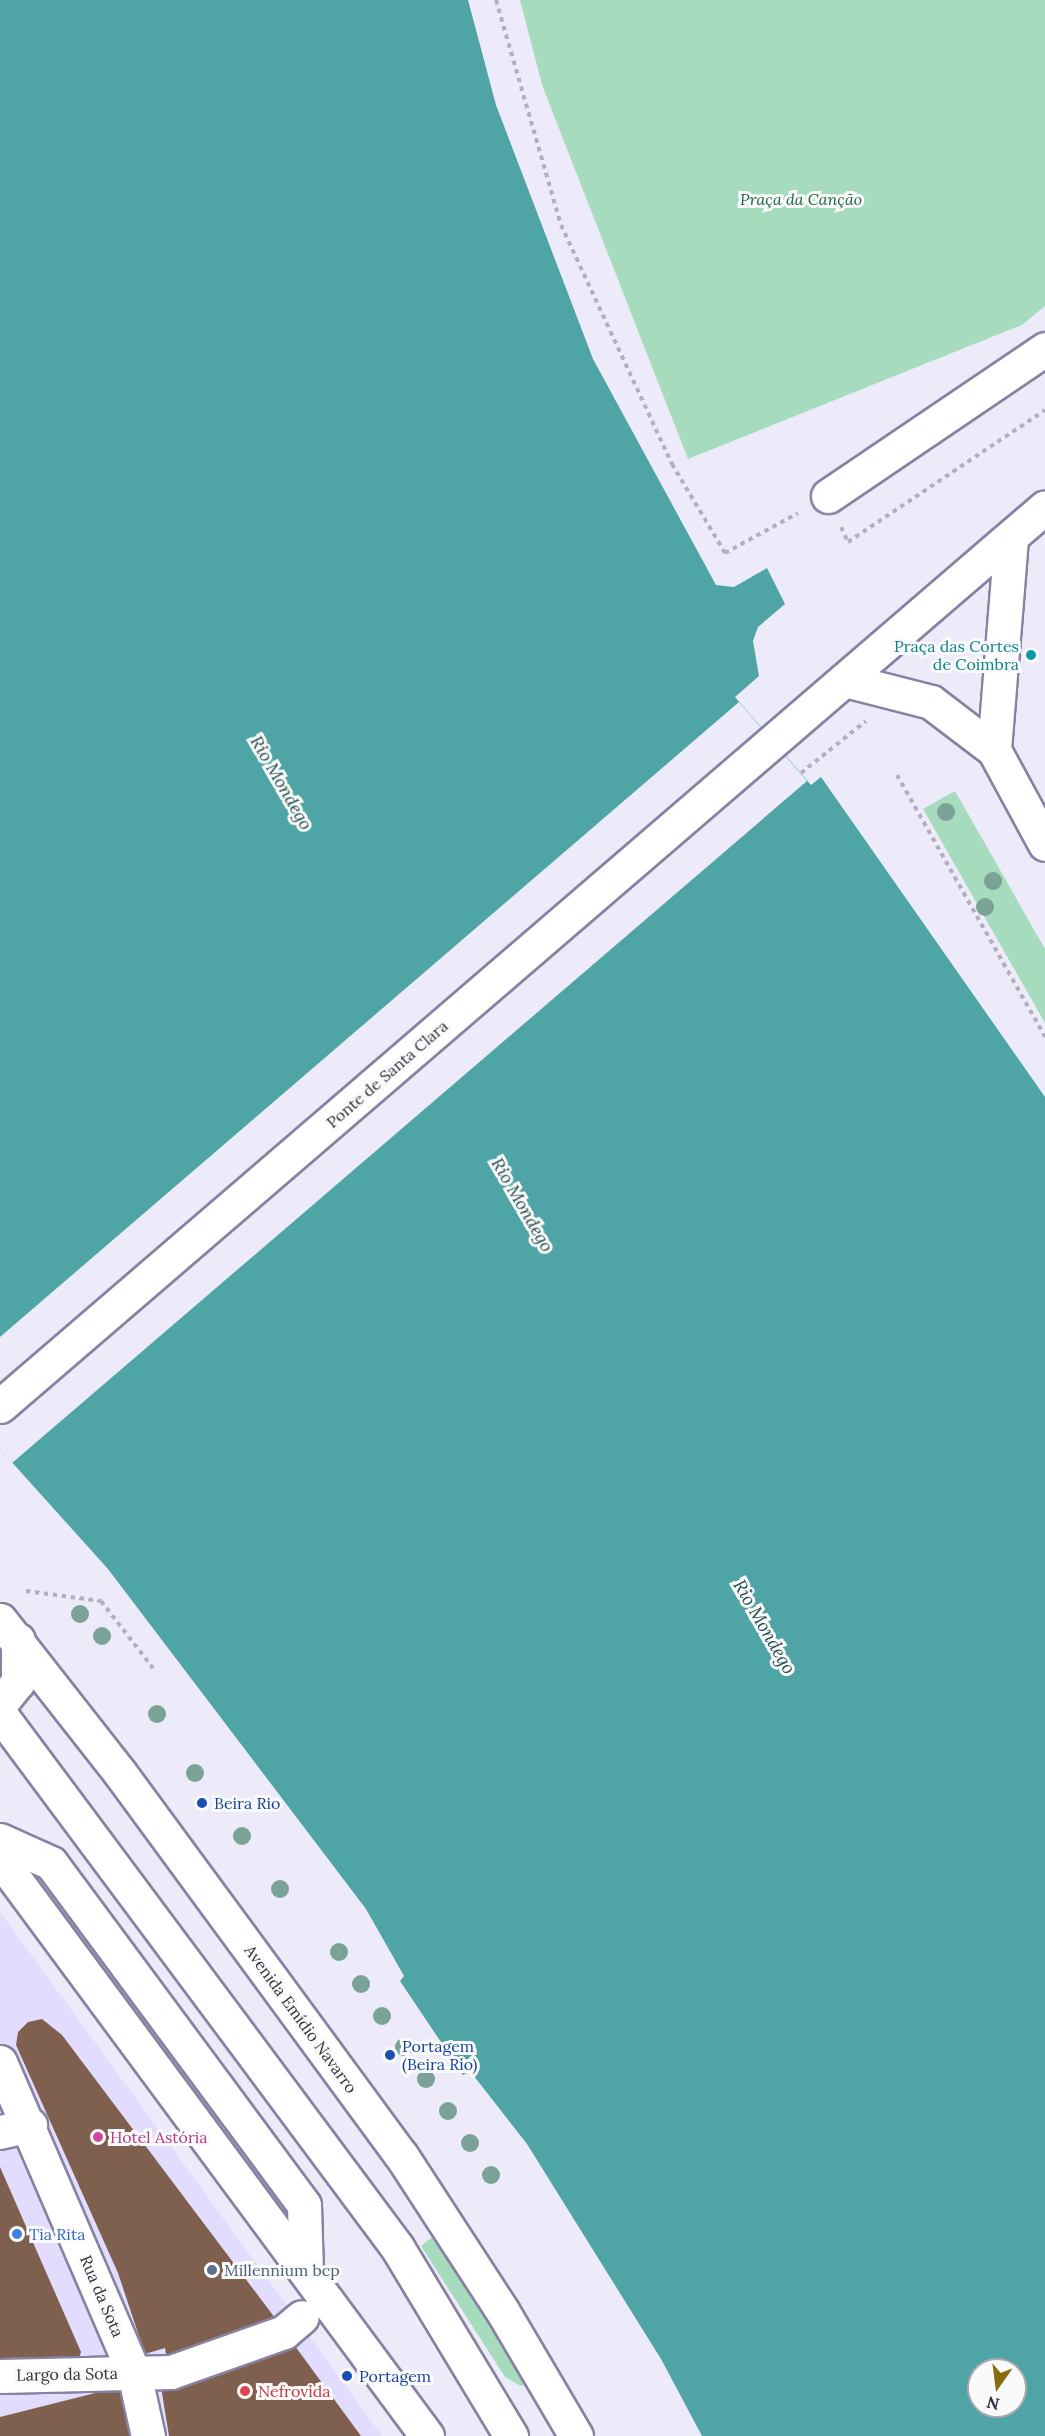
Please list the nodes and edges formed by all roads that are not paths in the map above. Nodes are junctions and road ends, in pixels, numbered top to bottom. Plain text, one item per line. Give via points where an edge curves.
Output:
1 (1045, 349) edge
2 (828, 496) road end
3 (1045, 507) edge
4 (1011, 538) junction
5 (845, 680) junction
6 (993, 750) junction
7 (1045, 844) edge
8 (0, 1406) edge
9 (9, 1630) edge
10 (0, 1704) edge
11 (0, 1714) edge
12 (0, 1840) edge
13 (0, 1859) edge
14 (0, 2062) edge
15 (15, 2128) edge
16 (306, 2272) junction
17 (302, 2317) dead end
18 (134, 2373) junction
19 (0, 2376) edge
20 (148, 2436) edge
21 (427, 2436) edge
22 (511, 2436) edge
23 (576, 2436) edge

1 - 2 main road
3 - 4 main road, Ponte de Santa Clara
4 - 5 main road, Ponte de Santa Clara
4 - 6 main road
5 - 6 main road via 931,702
5 - 8 main road, Ponte de Santa Clara
6 - 7 main road
9 - 10 main road via 18,1682
9 - 23 main road, Avenida Emídio Navarro via 401,2155 479,2273
11 - 22 main road via 397,2247
12 - 16 main road via 51,1863 304,2205
13 - 16 main road
14 - 15 main road, Rua da Sota
15 - 18 main road, Rua da Sota
16 - 21 main road
17 - 18 main road, Largo da Sota via 284,2332 171,2372
18 - 19 main road, Largo da Sota
18 - 20 main road, Rua da Sota

